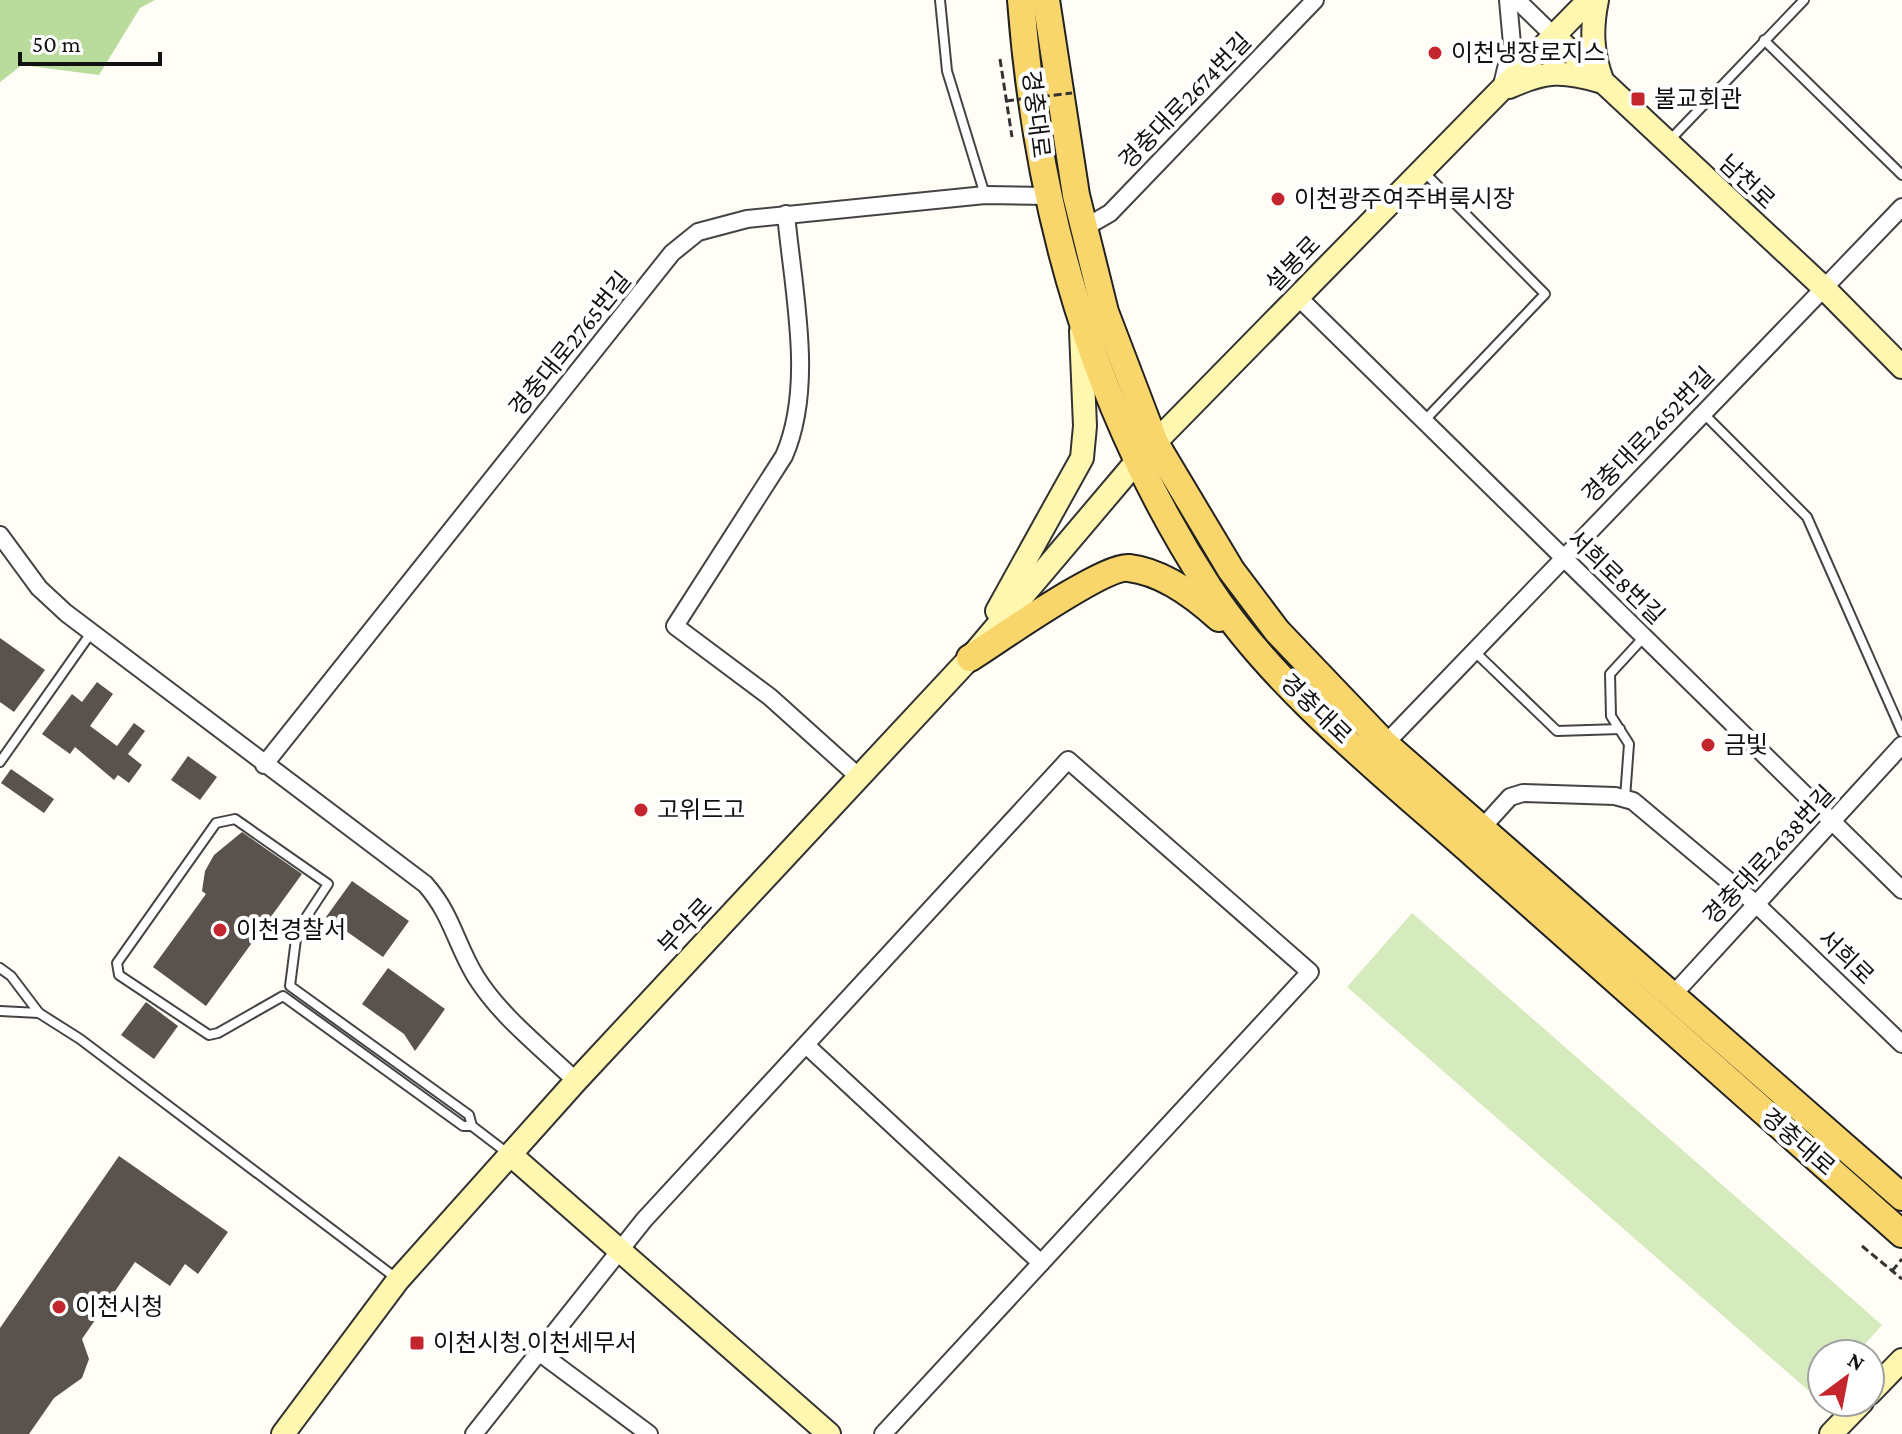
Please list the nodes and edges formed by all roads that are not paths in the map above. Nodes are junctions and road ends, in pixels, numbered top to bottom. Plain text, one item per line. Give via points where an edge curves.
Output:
1 (940, 0) edge
2 (1014, 0) edge
3 (1021, 0) edge
4 (1046, 0) edge
5 (1315, 0) edge
6 (1508, 0) edge
7 (1517, 0) edge
8 (1589, 0) edge
9 (1597, 0) edge
10 (1804, 0) edge
11 (1024, 27) junction
12 (1555, 37) junction
13 (1764, 40) junction
14 (1602, 81) junction
15 (1501, 91) junction
16 (1667, 143) junction
17 (1420, 169) junction
18 (1902, 175) edge
19 (985, 195) junction
20 (1047, 196) junction
21 (1902, 207) edge
22 (786, 214) junction
23 (1084, 228) junction
24 (1824, 288) junction
25 (1298, 297) junction
26 (1081, 322) junction
27 (1902, 367) edge
28 (1703, 413) junction
29 (1423, 422) junction
30 (1146, 453) junction
31 (0, 535) edge
32 (1562, 559) junction
33 (91, 633) junction
34 (1644, 637) junction
35 (1257, 651) junction
36 (1474, 651) junction
37 (970, 658) junction
38 (1620, 729) junction
39 (1902, 732) edge
40 (1385, 744) junction
41 (1902, 745) edge
42 (0, 762) edge
43 (264, 765) junction
44 (859, 777) junction
45 (1625, 798) junction
46 (1834, 820) junction
47 (1481, 829) junction
48 (1902, 890) edge
49 (1756, 904) junction
50 (0, 968) edge
51 (1671, 997) junction
52 (0, 1011) edge
53 (39, 1013) junction
54 (1902, 1044) edge
55 (806, 1045) junction
56 (576, 1081) junction
57 (472, 1126) junction
58 (511, 1155) junction
59 (1902, 1197) edge
60 (1902, 1234) edge
61 (621, 1252) junction
62 (1041, 1263) junction
63 (398, 1280) junction
64 (540, 1353) junction
65 (1902, 1360) edge
66 (1886, 1376) edge
67 (1846, 1418) edge
68 (283, 1434) edge
69 (474, 1434) edge
70 (649, 1434) edge
71 (829, 1434) edge
72 (883, 1434) edge
73 (1831, 1434) edge

1 - 19 lane via 947,71
2 - 11 lane
3 - 11 main road, 경충대로
4 - 23 main road, 경충대로
5 - 23 street, 경충대로2674번길 via 1110,213
6 - 15 street via 1512,44
7 - 12 street
8 - 12 street, 설봉로
9 - 14 street via 1594,58
10 - 13 lane
11 - 20 main road, 경충대로
12 - 14 street, 남천로
12 - 15 street, 설봉로
13 - 16 lane
13 - 18 lane
14 - 15 street via 1566,71 1534,76
14 - 16 street, 남천로
15 - 17 street, 설봉로
16 - 24 street, 남천로
17 - 25 street, 설봉로
17 - 29 lane via 1545,294
19 - 20 street, 경충대로2765번길
19 - 22 street, 경충대로2765번길
20 - 26 main road, 경충대로
21 - 24 street, 경충대로2652번길
22 - 43 street, 경충대로2765번길 via 721,223 698,232 672,253
22 - 44 street via 801,395 796,428 784,456 675,626 770,697
23 - 30 main road, 경충대로
24 - 27 street, 남천로
24 - 28 street, 경충대로2652번길
25 - 29 street, 서희로8번길
25 - 30 street, 설봉로
26 - 30 main road, 경충대로
26 - 37 street via 1082,458
28 - 32 street, 경충대로2652번길
28 - 39 lane via 1807,517
29 - 32 street, 서희로8번길
30 - 35 main road, 경충대로 via 1210,591
30 - 37 street, 부악로
30 - 40 main road, 경충대로 via 1249,594 1325,685
31 - 33 street via 39,588
32 - 34 street, 서희로8번길
32 - 36 street, 경충대로2652번길
33 - 42 lane
33 - 43 street
34 - 38 lane via 1610,674 1610,711
34 - 46 street, 서희로8번길
35 - 37 main road via 1197,599 1155,576 1126,568 1099,577
35 - 60 main road, 경충대로 via 1368,760
36 - 38 lane via 1557,731
36 - 40 street, 경충대로2652번길
37 - 44 street, 부악로
38 - 45 lane via 1629,744
40 - 47 main road, 경충대로
41 - 46 street, 경충대로2638번길
43 - 56 street via 425,884 443,905 476,976
44 - 56 street, 부악로
45 - 47 street via 1523,793 1510,797
45 - 49 street
46 - 48 street, 서희로8번길
46 - 49 street, 경충대로2638번길
47 - 51 main road, 경충대로
49 - 51 street, 경충대로2638번길
49 - 54 street, 서희로
50 - 53 lane
51 - 59 main road, 경충대로
52 - 53 lane
53 - 63 lane
55 - 61 street via 644,1220
55 - 62 street
55 - 62 street via 1068,760 1310,972
56 - 58 street, 부악로
57 - 57 lane via 469,1115 290,986 297,931 328,884 235,819 216,823 117,963 119,975 209,1035 283,996 463,1126
57 - 58 lane
58 - 61 street
58 - 63 street, 부악로
61 - 64 street
61 - 71 street
62 - 72 street
63 - 68 street, 부악로
64 - 69 street
64 - 70 street
65 - 66 street
67 - 73 street

